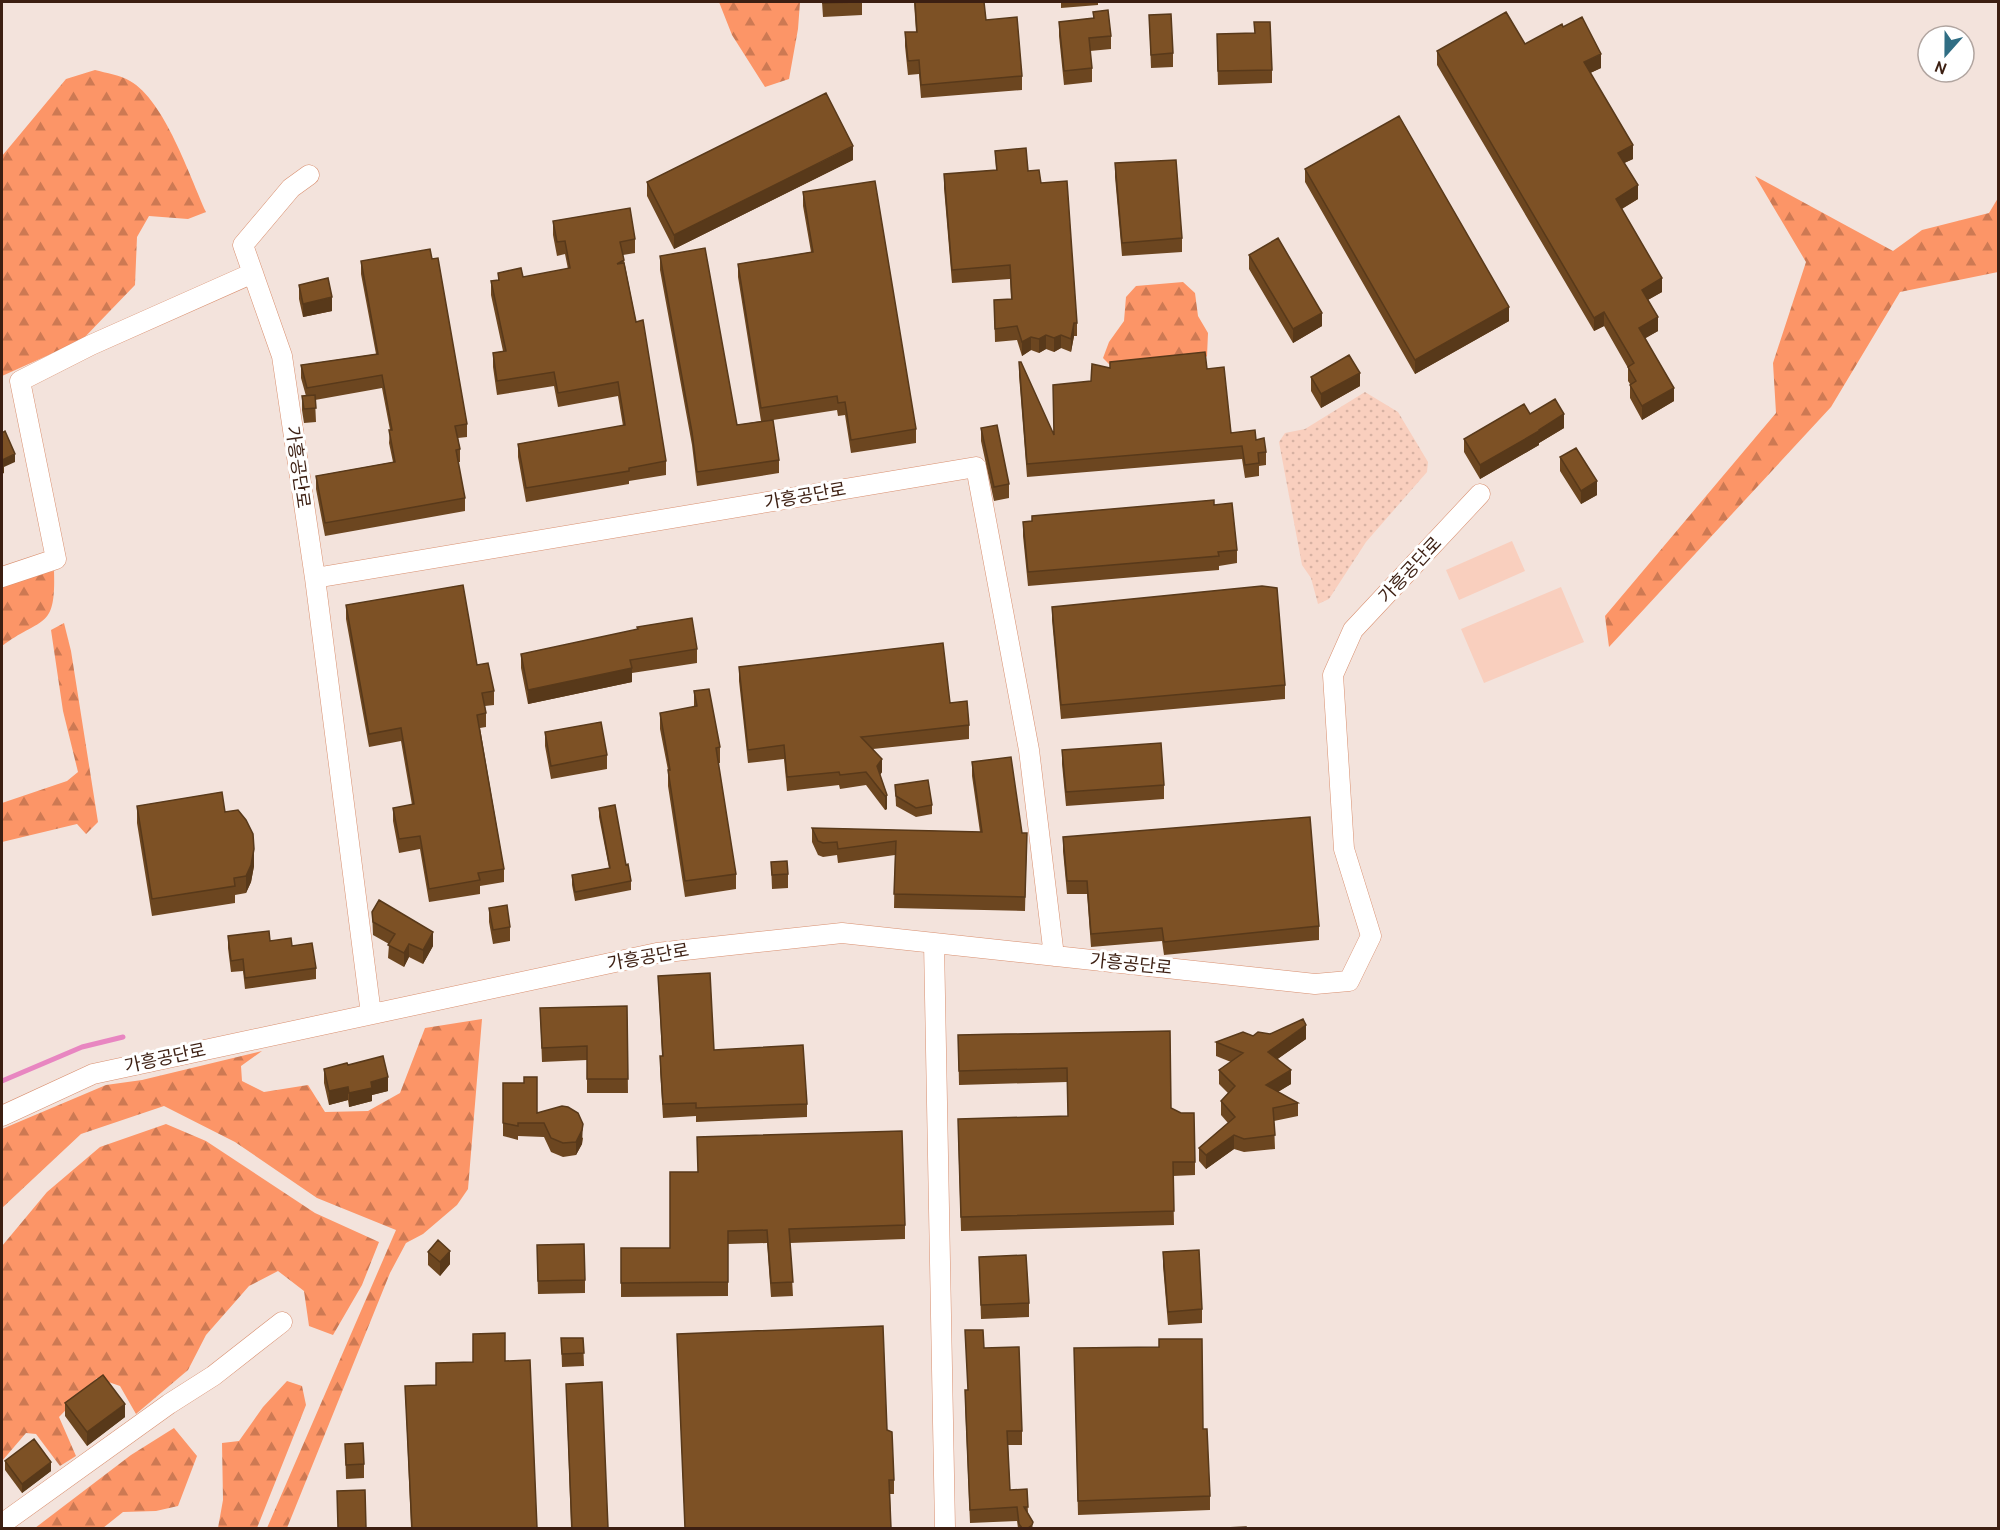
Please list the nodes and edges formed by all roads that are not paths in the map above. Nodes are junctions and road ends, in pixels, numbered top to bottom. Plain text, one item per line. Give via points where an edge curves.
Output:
1 (309, 175) dead end
2 (253, 273) junction
3 (1480, 494) dead end
4 (2, 577) edge
5 (315, 578) junction
6 (934, 943) junction
7 (1054, 956) junction
8 (371, 1014) junction
9 (2, 1116) edge
10 (282, 1322) dead end
11 (2, 1524) edge
12 (945, 1528) edge

1 - 2 street, 가흥공단로 via 291,188 243,245
2 - 4 street via 20,381 56,559
2 - 5 street, 가흥공단로 via 282,356
3 - 7 street, 가흥공단로 via 1353,630 1333,675 1344,849 1371,936 1349,981 1316,984
5 - 7 street, 가흥공단로 via 976,467 1029,750
5 - 8 street, 가흥공단로
6 - 7 street, 가흥공단로
6 - 8 street, 가흥공단로 via 842,933 657,952
6 - 12 street
8 - 9 street, 가흥공단로 via 93,1074
10 - 11 street via 213,1376

